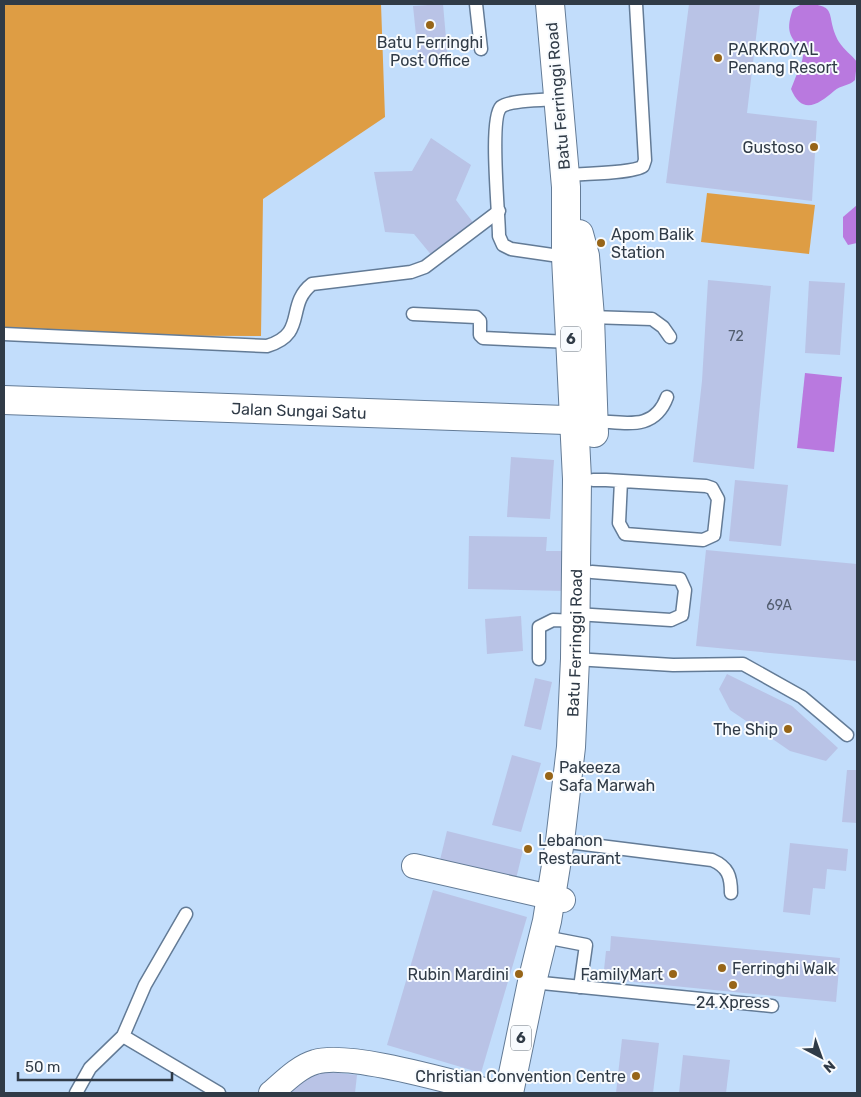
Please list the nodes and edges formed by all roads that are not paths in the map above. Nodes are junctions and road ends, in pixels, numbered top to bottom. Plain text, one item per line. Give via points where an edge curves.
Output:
1 (476, 4) edge
2 (550, 4) edge
3 (636, 4) edge
4 (481, 49) dead end
5 (558, 99) junction
6 (566, 181) junction
7 (499, 211) junction
8 (566, 257) junction
9 (413, 314) dead end
10 (590, 316) junction
11 (4, 334) edge
12 (670, 337) dead end
13 (571, 342) junction
14 (667, 397) dead end
15 (4, 400) edge
16 (585, 421) junction
17 (593, 480) junction
18 (621, 481) junction
19 (592, 572) junction
20 (583, 618) junction
21 (539, 659) dead end
22 (582, 660) junction
23 (847, 735) dead end
24 (566, 841) junction
25 (414, 866) dead end
26 (731, 893) dead end
27 (557, 898) junction
28 (186, 914) dead end
29 (556, 939) junction
30 (538, 983) junction
31 (580, 987) junction
32 (772, 1006) dead end
33 (123, 1036) junction
34 (76, 1093) edge
35 (220, 1093) edge
36 (271, 1093) edge
37 (496, 1093) edge
38 (509, 1093) edge
39 (522, 1093) edge

1 - 4 lane
2 - 5 main road, Batu Ferringgi Road / 6
3 - 6 lane via 643,166 632,171 607,171
5 - 6 main road, Batu Ferringgi Road / 6
5 - 7 lane via 502,106 496,115
6 - 8 main road, Batu Ferringgi Road / 6
6 - 10 main road, Batu Ferringgi Road / 6 via 585,256
7 - 8 lane via 499,236 503,245
7 - 11 lane via 425,267 411,272 312,284 303,291 289,335 267,346
8 - 13 main road, Batu Ferringgi Road / 6
9 - 13 lane via 476,317 480,320 483,338
10 - 12 lane via 652,319
10 - 16 main road, Batu Ferringgi Road / 6
13 - 16 main road, Batu Ferringgi Road / 6
14 - 16 lane via 662,410 643,423
15 - 16 main road, Jalan Sungai Satu
16 - 17 main road, Batu Ferringgi Road / 6
16 - 20 main road, Batu Ferringgi Road / 6
17 - 18 lane
17 - 19 main road, Batu Ferringgi Road / 6
18 - 18 lane via 712,488 718,498 714,535 703,540 625,534 619,523
19 - 20 main road, Batu Ferringgi Road / 6
19 - 20 lane via 674,577 684,584 684,609 677,619
20 - 21 lane via 553,620 539,627
20 - 22 main road, Batu Ferringgi Road / 6
22 - 23 lane via 674,666 743,664 802,697
22 - 24 main road, Batu Ferringgi Road / 6
24 - 26 lane via 712,860 723,864 730,874
24 - 27 main road, Batu Ferringgi Road / 6
25 - 27 street
27 - 29 main road, Batu Ferringgi Road / 6
27 - 30 main road, Batu Ferringgi Road / 6
28 - 33 lane via 145,986
29 - 30 main road, Batu Ferringgi Road / 6
29 - 31 lane via 586,945
30 - 31 lane
30 - 38 main road, Batu Ferringgi Road / 6
30 - 39 main road, Batu Ferringgi Road / 6
31 - 32 lane
33 - 34 lane via 90,1068
33 - 35 lane
36 - 37 street via 315,1061 334,1060 373,1064

